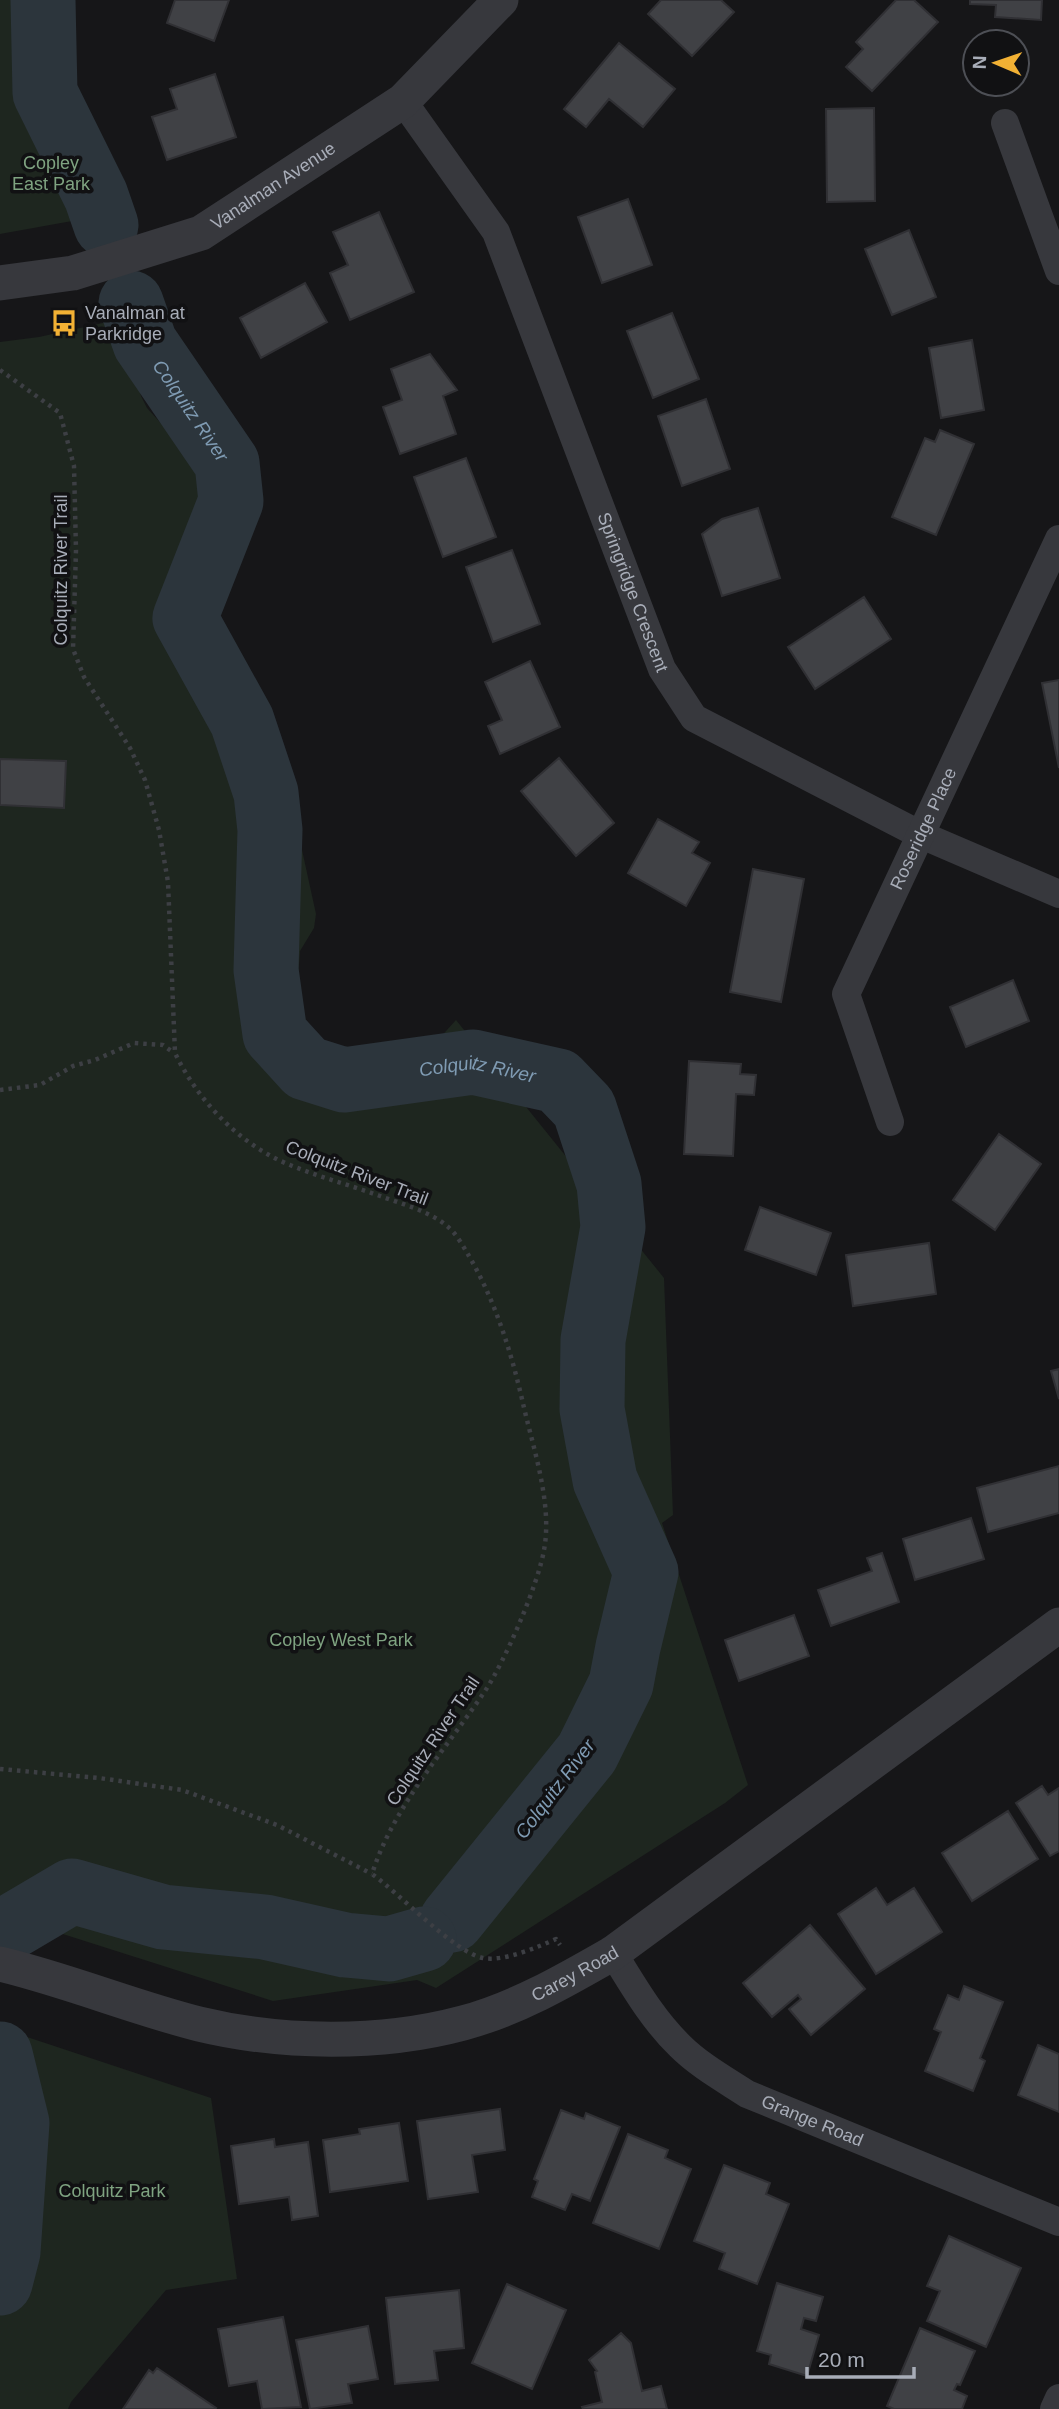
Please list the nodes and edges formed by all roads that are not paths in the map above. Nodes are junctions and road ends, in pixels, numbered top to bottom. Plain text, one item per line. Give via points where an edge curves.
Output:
1 (500, 0) edge
2 (403, 100) junction
3 (1005, 123) dead end
4 (1059, 271) edge
5 (0, 283) edge
6 (1059, 539) edge
7 (919, 834) junction
8 (1059, 894) edge
9 (890, 1122) dead end
10 (1059, 1625) edge
11 (613, 1953) junction
12 (0, 1964) edge
13 (1059, 2222) edge
14 (1059, 2398) edge
15 (1054, 2409) edge

1 - 2 street, Vanalman Avenue
2 - 5 street, Vanalman Avenue via 201,233 73,273
2 - 7 street, Springridge Crescent via 496,233 662,669 694,719
3 - 4 street
6 - 7 street, Roseridge Place
7 - 8 street, Springridge Crescent
7 - 9 street, Roseridge Place via 846,994
10 - 11 street, Carey Road
11 - 12 street, Carey Road via 521,2001 466,2023 414,2035 362,2039 248,2033 200,2024
11 - 13 street, Grange Road via 651,2013 680,2047 747,2094
14 - 15 street

